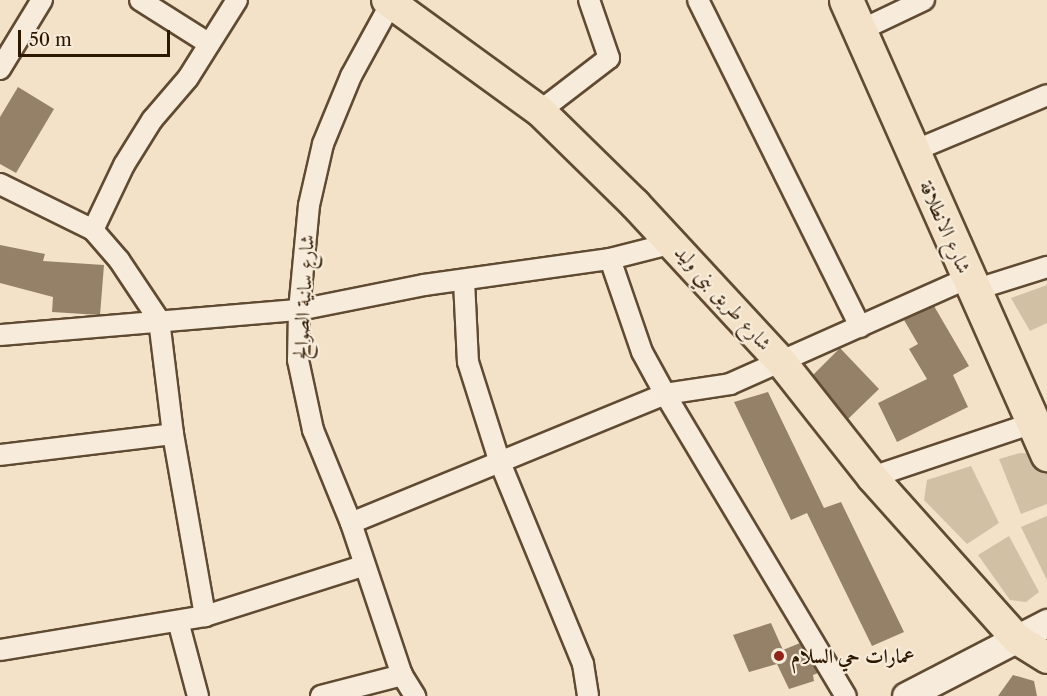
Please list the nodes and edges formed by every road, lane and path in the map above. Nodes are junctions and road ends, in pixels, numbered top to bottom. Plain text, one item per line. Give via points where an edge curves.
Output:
1 (42, 0) edge
2 (140, 0) edge
3 (237, 0) edge
4 (588, 0) edge
5 (698, 0) edge
6 (846, 0) edge
7 (924, 0) edge
8 (389, 2) edge
9 (859, 31) junction
10 (207, 43) junction
11 (3, 58) edge
12 (1047, 95) edge
13 (540, 111) junction
14 (911, 152) junction
15 (0, 184) edge
16 (93, 230) junction
17 (673, 243) junction
18 (610, 259) junction
19 (1047, 267) edge
20 (464, 281) junction
21 (971, 284) junction
22 (299, 310) junction
23 (159, 320) junction
24 (860, 327) junction
25 (0, 335) edge
26 (782, 363) junction
27 (665, 394) junction
28 (1040, 423) edge
29 (173, 434) junction
30 (0, 454) edge
31 (1047, 454) edge
32 (499, 460) junction
33 (872, 477) junction
34 (351, 523) junction
35 (363, 566) junction
36 (205, 616) junction
37 (178, 621) junction
38 (1047, 622) edge
39 (1017, 639) junction
40 (0, 650) edge
41 (1047, 658) edge
42 (402, 675) junction
43 (921, 692) edge
44 (198, 696) edge
45 (321, 696) edge
46 (415, 696) edge
47 (588, 696) edge
48 (846, 696) edge

1 - 11 street
2 - 10 street
3 - 10 street
4 - 13 street via 609,58
5 - 24 street
6 - 9 highway, شارع الانطلاقة
7 - 9 street
8 - 13 main road, شارع طريق بني وليد
8 - 22 street, شارع سانية الصوالح via 351,76 323,144 309,205
9 - 14 highway, شارع الانطلاقة
10 - 16 street via 188,78 152,120 124,165
12 - 14 street
13 - 17 main road, شارع طريق بني وليد
14 - 21 highway, شارع الانطلاقة
15 - 16 street
16 - 23 street via 119,260
17 - 18 street
17 - 26 main road, شارع طريق بني وليد
18 - 20 street via 523,269
18 - 27 street via 642,352
19 - 21 street
20 - 22 street
20 - 32 street via 468,362
21 - 24 street
21 - 28 highway, شارع الانطلاقة
22 - 23 street
22 - 34 street, شارع سانية الصوالح via 298,360 313,430
23 - 25 street
23 - 29 street
24 - 26 street
26 - 27 street via 730,384
26 - 33 main road, شارع طريق بني وليد
27 - 32 street
27 - 48 street
28 - 31 highway, شارع الانطلاقة
28 - 33 street
29 - 30 street
29 - 36 street
32 - 34 street
32 - 47 street via 583,664
33 - 39 main road, شارع طريق بني وليد
34 - 35 street, شارع سانية الصوالح
35 - 36 street
35 - 42 street, شارع سانية الصوالح
36 - 37 street
37 - 40 street
37 - 44 street
38 - 39 street
39 - 41 main road, شارع طريق بني وليد
39 - 43 street
42 - 45 street
42 - 46 street, شارع سانية الصوالح

